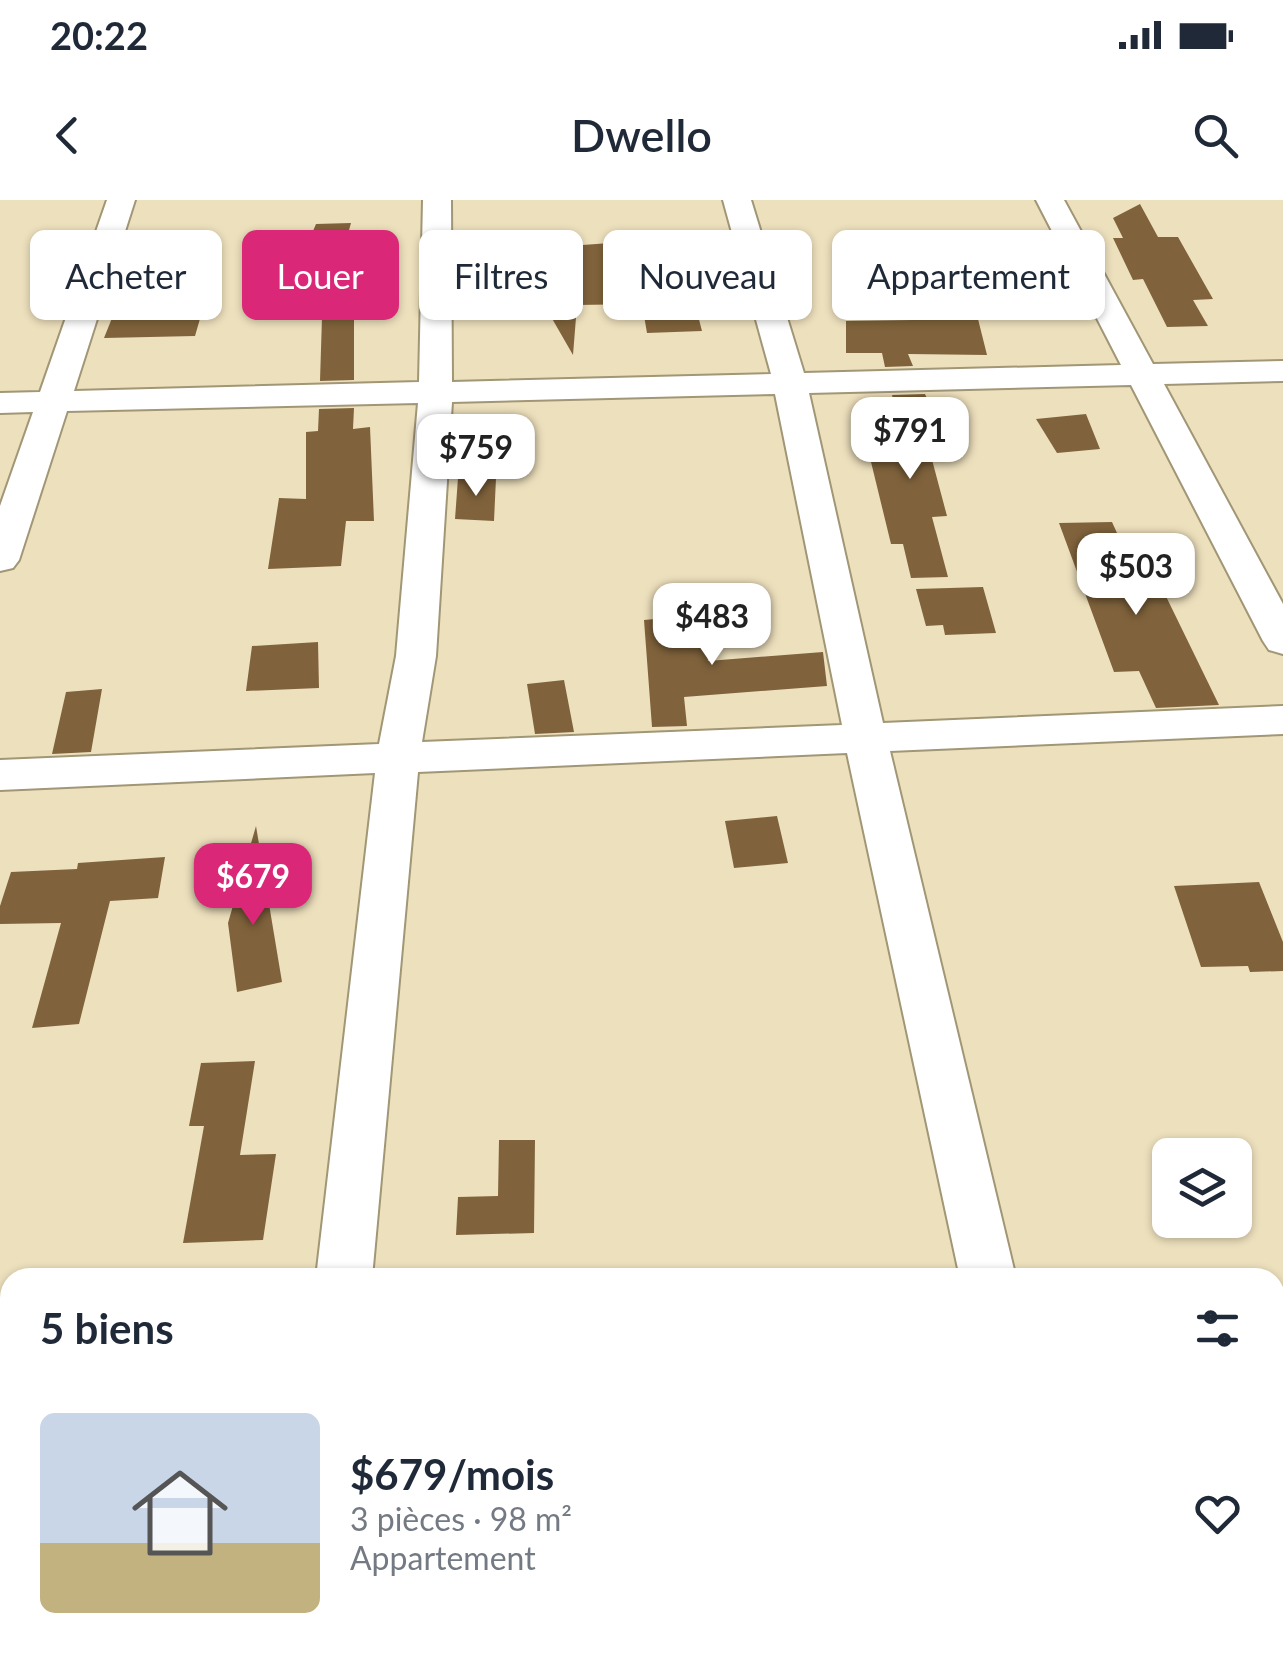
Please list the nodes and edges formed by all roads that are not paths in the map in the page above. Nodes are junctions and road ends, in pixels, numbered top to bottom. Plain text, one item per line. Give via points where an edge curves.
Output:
1 (121, 200) edge
2 (437, 200) edge
3 (738, 200) edge
4 (1050, 200) edge
5 (1283, 370) edge
6 (1139, 374) junction
7 (790, 383) junction
8 (436, 394) junction
9 (53, 402) junction
10 (0, 404) edge
11 (0, 560) edge
12 (1283, 641) edge
13 (1283, 720) edge
14 (864, 736) junction
15 (398, 759) junction
16 (0, 775) edge
17 (345, 1268) edge
18 (986, 1268) edge

1 - 9 street
2 - 8 street
3 - 7 street
4 - 6 street
5 - 6 street
6 - 7 street
6 - 12 street
7 - 8 street
7 - 14 street
8 - 9 street
8 - 15 street via 416,656
9 - 10 street
9 - 11 street
13 - 14 street
14 - 15 street
14 - 18 street
15 - 16 street
15 - 17 street

